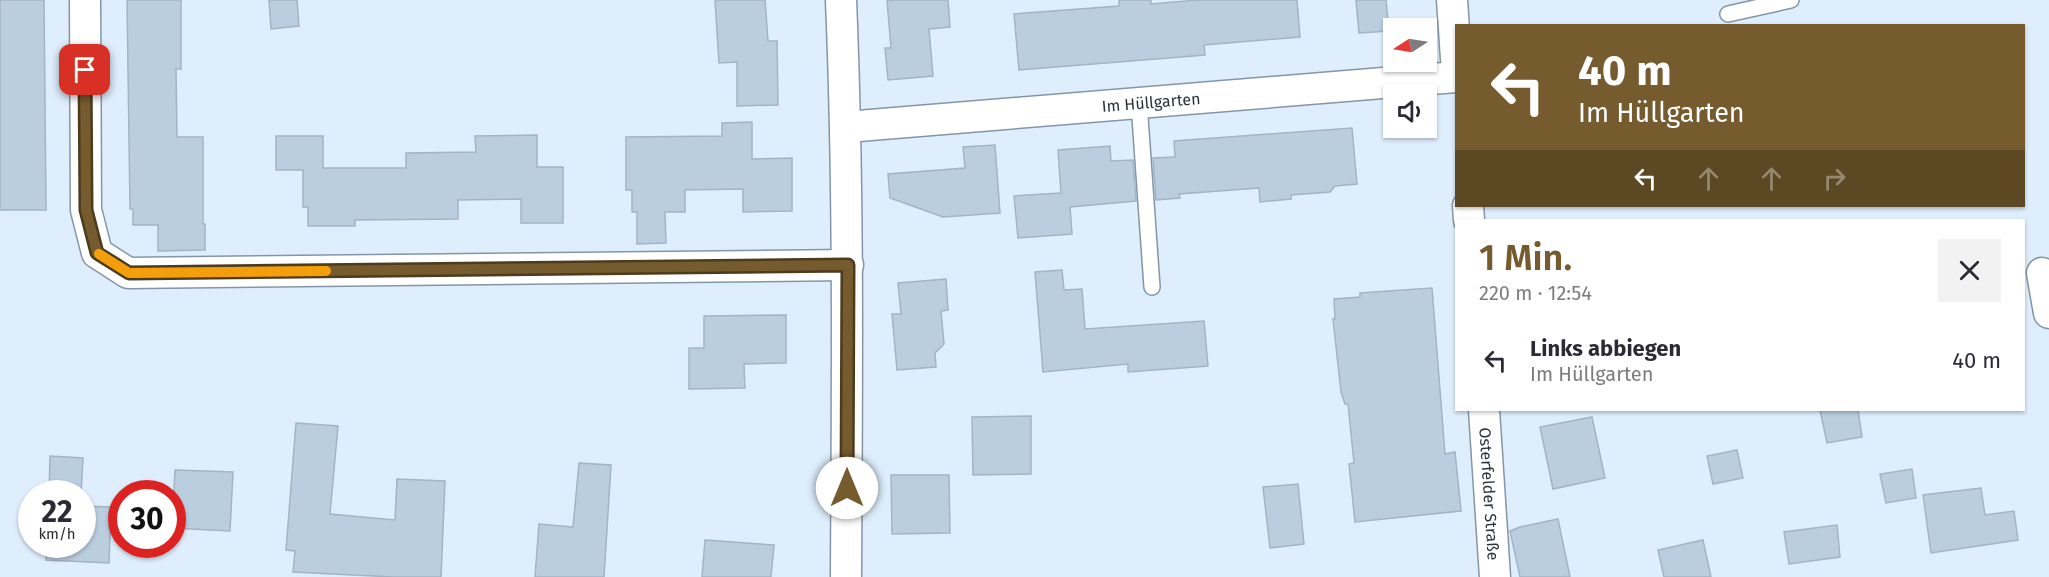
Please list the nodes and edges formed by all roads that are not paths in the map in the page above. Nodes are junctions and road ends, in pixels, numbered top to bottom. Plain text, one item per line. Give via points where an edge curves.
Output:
1 (85, 0) edge
2 (841, 0) edge
3 (1452, 0) edge
4 (1791, 0) edge
5 (1728, 14) dead end
6 (1455, 44) edge
7 (1455, 77) edge
8 (1139, 103) junction
9 (846, 127) junction
10 (848, 265) junction
11 (2038, 274) edge
12 (1152, 287) dead end
13 (2049, 313) edge
14 (1484, 411) edge
15 (846, 577) edge
16 (1495, 577) edge

1 - 10 street via 86,210 97,253 129,273
2 - 9 street
3 - 6 street
4 - 5 lane
7 - 8 street, Im Hüllgarten
8 - 9 street, Im Hüllgarten
8 - 12 lane
9 - 10 street
10 - 15 street
11 - 13 street
14 - 16 street, Osterfelder Straße

